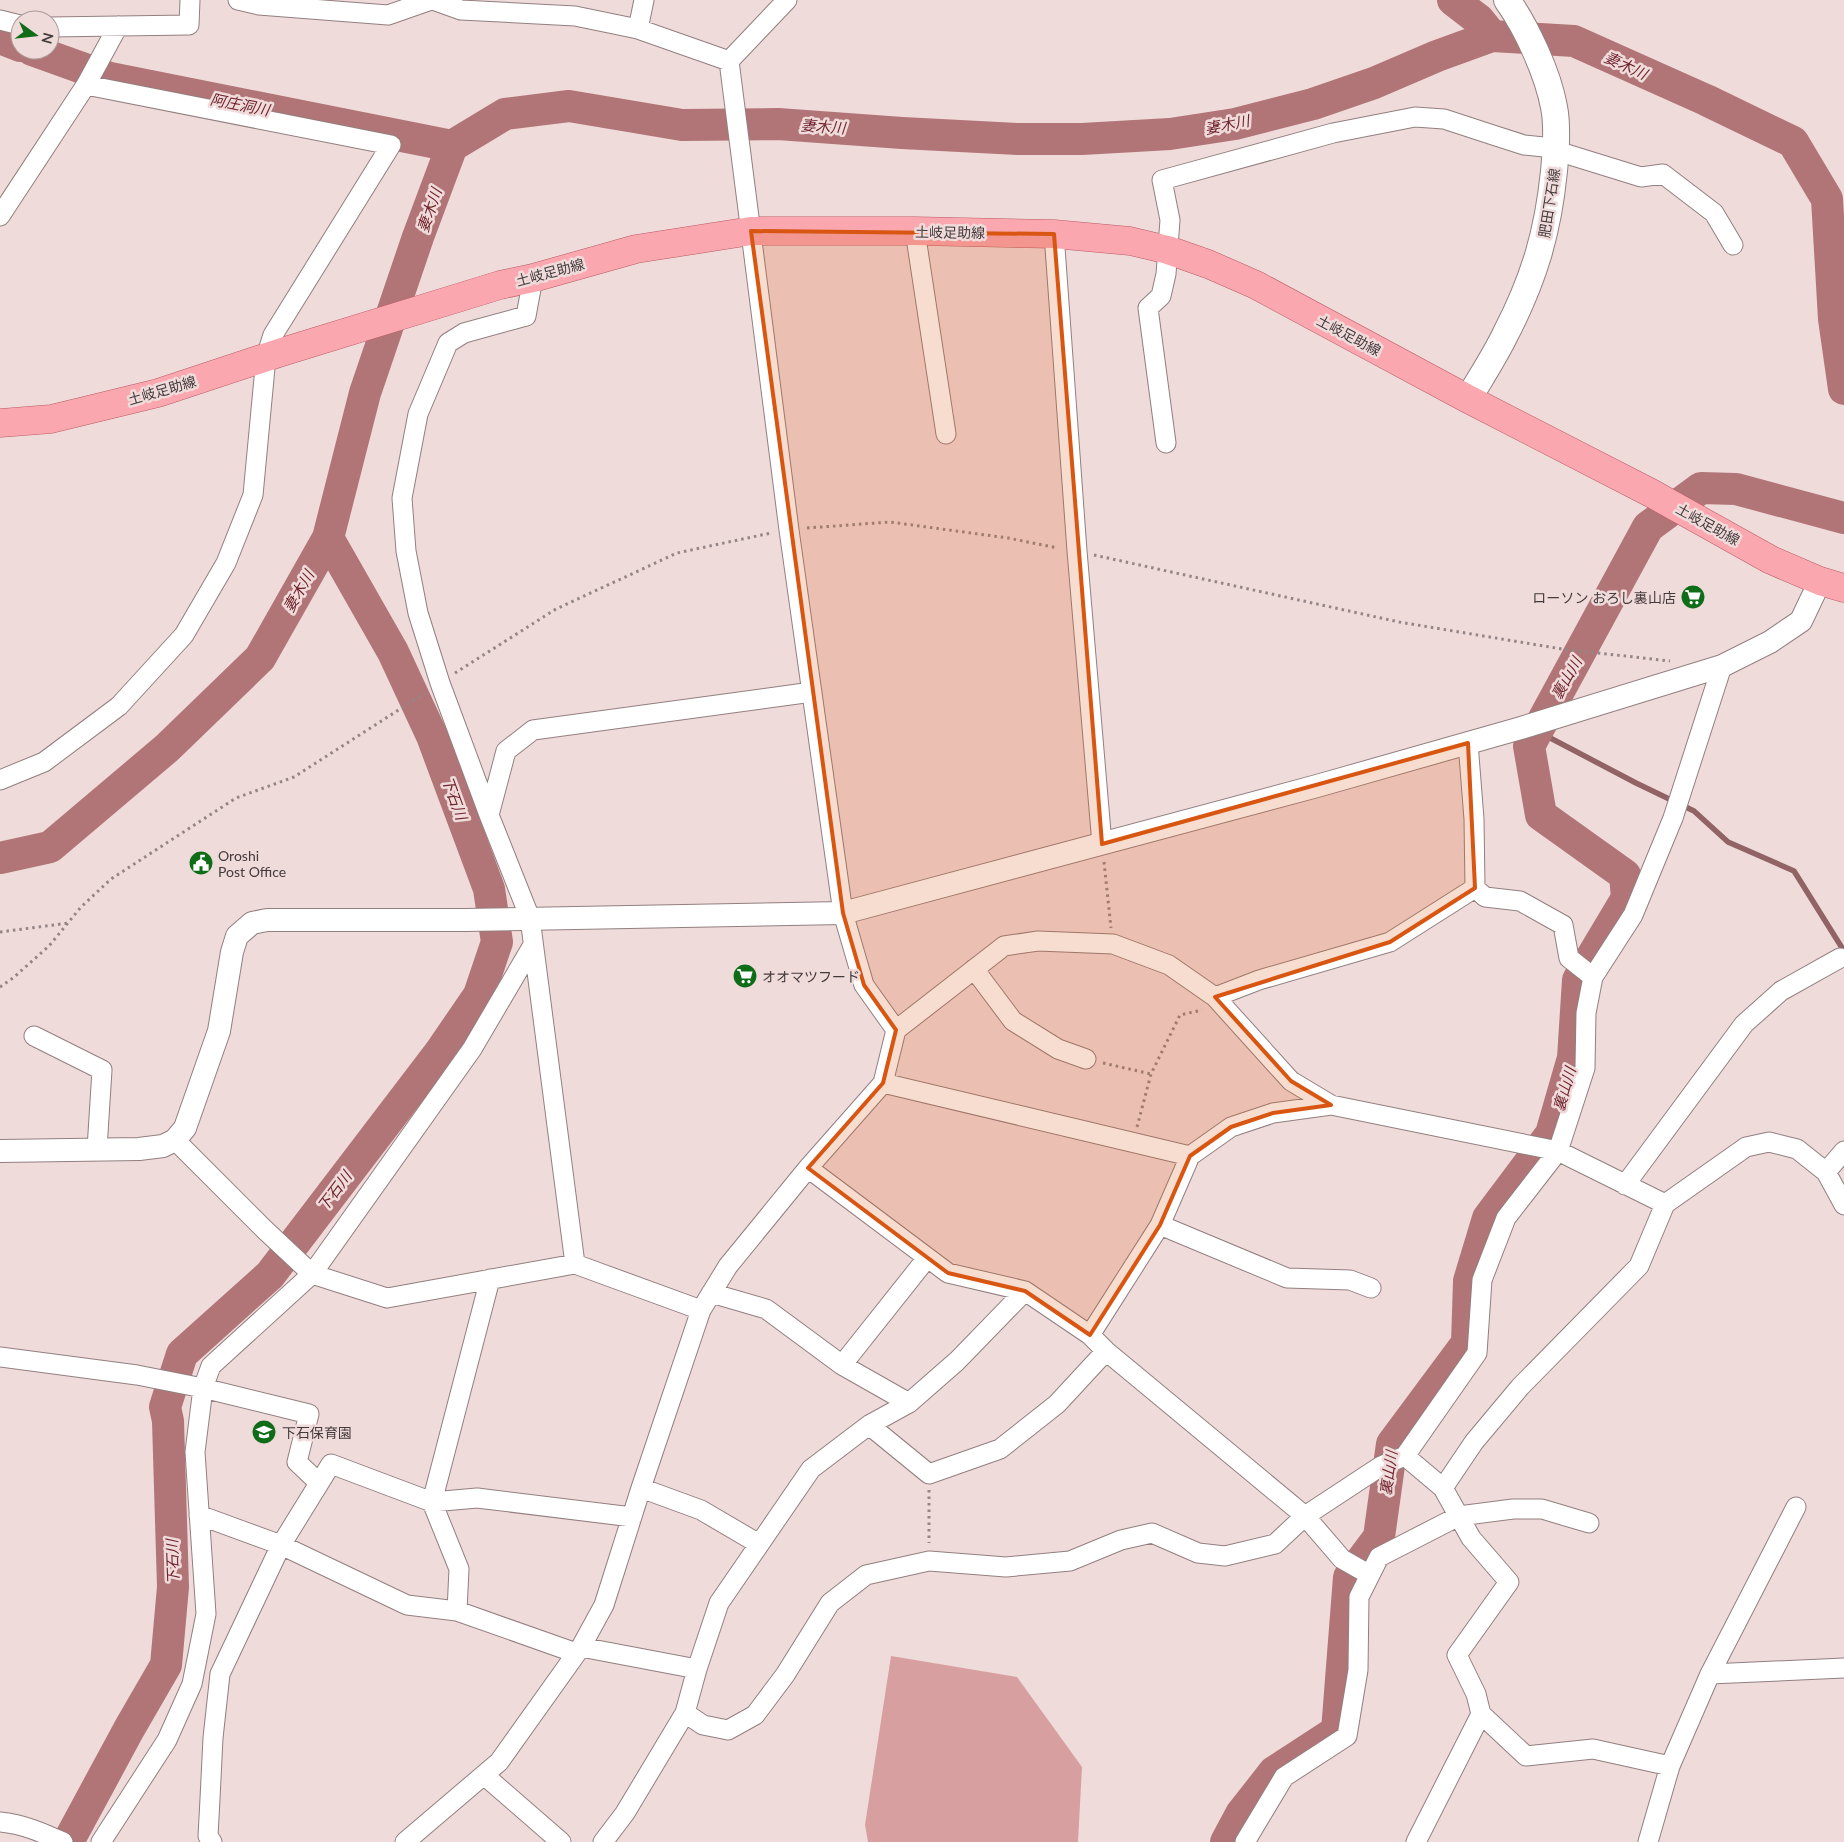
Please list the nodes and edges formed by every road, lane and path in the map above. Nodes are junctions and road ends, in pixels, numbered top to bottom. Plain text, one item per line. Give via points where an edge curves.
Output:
1 (190, 0) edge
2 (238, 0) edge
3 (432, 0) edge
4 (644, 0) edge
5 (787, 0) edge
6 (462, 5) edge
7 (1511, 5) edge
8 (118, 26) junction
9 (60, 27) edge
10 (638, 29) junction
11 (728, 61) junction
12 (86, 85) junction
13 (1556, 149) junction
14 (0, 216) edge
15 (750, 221) junction
16 (915, 231) junction
17 (1054, 234) junction
18 (1733, 245) dead end
19 (1168, 250) junction
20 (533, 278) junction
21 (274, 355) junction
22 (1468, 399) junction
23 (0, 423) edge
24 (946, 434) dead end
25 (1166, 442) dead end
26 (788, 530) junction
27 (1077, 551) junction
28 (1832, 585) edge
29 (1673, 661) dead end
30 (1722, 666) junction
31 (440, 683) junction
32 (812, 692) junction
33 (1468, 743) junction
34 (0, 780) edge
35 (489, 815) junction
36 (1102, 844) junction
37 (1475, 888) junction
38 (843, 913) junction
39 (530, 918) junction
40 (68, 923) junction
41 (0, 932) edge
42 (1113, 944) junction
43 (533, 946) junction
44 (1840, 958) dead end
45 (974, 969) junction
46 (1593, 978) junction
47 (0, 987) edge
48 (1215, 997) junction
49 (896, 1030) junction
50 (34, 1036) dead end
51 (1086, 1059) joint
52 (1152, 1074) junction
53 (883, 1083) junction
54 (1331, 1105) junction
55 (1136, 1130) dead end
56 (175, 1140) junction
57 (97, 1149) junction
58 (1558, 1151) junction
59 (1844, 1151) edge
60 (0, 1152) edge
61 (1190, 1156) junction
62 (808, 1168) junction
63 (1826, 1172) junction
64 (1625, 1185) junction
65 (1665, 1204) junction
66 (1844, 1205) edge
67 (1160, 1225) junction
68 (928, 1258) junction
69 (575, 1264) junction
70 (312, 1274) junction
71 (490, 1280) junction
72 (1371, 1288) dead end
73 (1025, 1291) junction
74 (711, 1293) junction
75 (701, 1310) junction
76 (1090, 1335) junction
77 (1106, 1351) junction
78 (0, 1357) edge
79 (842, 1365) junction
80 (203, 1388) junction
81 (909, 1403) junction
82 (869, 1425) junction
83 (1405, 1456) junction
84 (929, 1474) junction
85 (319, 1483) junction
86 (641, 1488) junction
87 (1443, 1488) junction
88 (432, 1502) junction
89 (1796, 1507) dead end
90 (199, 1515) junction
91 (1305, 1516) junction
92 (1459, 1516) junction
93 (632, 1517) junction
94 (1589, 1523) dead end
95 (759, 1544) junction
96 (281, 1545) junction
97 (929, 1561) junction
98 (1370, 1576) junction
99 (458, 1611) junction
100 (578, 1650) junction
101 (1844, 1668) edge
102 (697, 1669) junction
103 (1710, 1674) junction
104 (686, 1713) junction
105 (1481, 1714) junction
106 (1670, 1766) junction
107 (484, 1775) junction
108 (0, 1822) edge
109 (63, 1842) edge
110 (101, 1842) edge
111 (212, 1842) edge
112 (405, 1842) edge
113 (561, 1842) edge
114 (604, 1842) edge
115 (1245, 1842) edge
116 (1416, 1842) edge
117 (1648, 1842) edge

1 - 8 street via 189,25
2 - 3 street via 259,5 388,15
3 - 6 street
4 - 10 street
5 - 11 street
6 - 10 street via 575,16
7 - 13 main road, 肥田下石線 via 1543,69 1554,108
8 - 9 street
8 - 12 street
10 - 11 street
11 - 15 street
12 - 14 street
12 - 21 street via 391,145 273,335
13 - 18 street via 1640,177 1663,174 1714,213
13 - 19 street via 1496,136 1444,119 1415,117 1332,133 1162,180 1170,220
13 - 22 main road, 肥田下石線 via 1550,208 1540,252 1506,334
15 - 16 main road, 土岐足助線
15 - 20 main road, 土岐足助線
15 - 26 street
16 - 17 main road, 土岐足助線
16 - 24 street
17 - 19 main road, 土岐足助線 via 1130,241
17 - 27 street
19 - 22 main road, 土岐足助線 via 1256,285
19 - 25 street via 1161,296 1148,308
20 - 21 main road, 土岐足助線 via 500,285
20 - 31 street via 526,316 464,333 448,343 418,414 402,498 406,551 418,613
21 - 23 main road, 土岐足助線 via 149,395 51,419
21 - 34 street via 253,495 226,563 184,634 119,706 44,762
22 - 28 main road, 土岐足助線 via 1651,493 1771,560
26 - 27 path via 890,522
26 - 31 path via 677,553 556,609
26 - 32 street
27 - 29 path via 1399,622 1562,649
27 - 36 street
28 - 30 street via 1801,621 1770,642
30 - 33 street
30 - 46 street via 1666,835 1632,915
31 - 35 street
31 - 40 path via 294,777 236,798 111,879
32 - 35 street via 533,730 506,751
32 - 38 street
33 - 36 street
33 - 37 street
35 - 39 street
36 - 38 street
36 - 42 path
37 - 46 street via 1485,897 1520,901 1563,924 1569,958
37 - 48 street via 1390,942 1259,980
38 - 39 street
38 - 49 street via 864,985
39 - 43 street
39 - 56 street via 267,920 252,923 237,936 219,1031 185,1128
40 - 41 path
40 - 47 path via 49,946
42 - 45 street via 1038,941 1004,946
42 - 48 street via 1169,965
43 - 69 street
43 - 70 street via 472,1049
44 - 64 street via 1781,991 1744,1024
45 - 49 street
45 - 51 street via 1013,1021 1058,1049
46 - 58 street via 1586,1012 1585,1068
48 - 52 path via 1201,1012 1180,1015
48 - 54 street via 1291,1081
49 - 53 street
50 - 57 street via 102,1070
51 - 52 path
52 - 55 path
53 - 61 street
53 - 62 street
54 - 58 street
54 - 61 street via 1273,1113 1231,1127
56 - 57 street via 162,1146 139,1149
56 - 70 street
57 - 60 street
58 - 64 street
58 - 83 street via 1506,1218 1482,1280 1477,1353
59 - 63 street
61 - 67 street
62 - 68 street
62 - 74 street via 728,1266
63 - 65 street via 1797,1149 1769,1142 1746,1147
63 - 66 street
64 - 65 street
65 - 87 street via 1639,1266 1520,1387 1474,1442
67 - 72 street via 1287,1278 1350,1280
67 - 76 street
68 - 73 street via 948,1273
68 - 79 street
69 - 71 street
69 - 75 street
70 - 71 street via 387,1298
70 - 80 street via 211,1366
71 - 88 street
73 - 76 street
73 - 81 street via 958,1361
74 - 75 street
74 - 79 street via 766,1309
75 - 86 street
76 - 77 street
77 - 84 street via 1057,1404 1000,1449
77 - 91 street
78 - 80 street via 137,1375
79 - 81 street
80 - 85 street via 309,1414 297,1462
80 - 90 street via 195,1452
81 - 82 street
82 - 84 street
82 - 95 street via 811,1469
83 - 87 street
83 - 91 street via 1381,1466
84 - 97 path
85 - 88 street via 331,1464
85 - 96 street
86 - 93 street
86 - 95 street via 701,1510
87 - 92 street
88 - 93 street via 477,1498
88 - 99 street via 459,1568
89 - 103 street
90 - 96 street
90 - 110 street via 206,1614 192,1684 167,1740
91 - 97 street via 1275,1544 1225,1556 1198,1553 1152,1533 1121,1540 1070,1561 1006,1567
91 - 98 street via 1342,1559
92 - 94 street via 1542,1509
92 - 98 street via 1379,1557
92 - 105 street via 1471,1538 1509,1582 1457,1654 1476,1694
93 - 100 street via 604,1605
95 - 102 street via 719,1603
96 - 99 street via 407,1606
96 - 111 street via 220,1674 208,1836
97 - 104 street via 866,1575 830,1603 785,1675 755,1715 728,1730 703,1726
98 - 115 street via 1359,1597 1358,1670 1347,1736 1284,1777
99 - 100 street
100 - 102 street
100 - 107 street via 499,1762
101 - 103 street
102 - 104 street
103 - 106 street
104 - 114 street via 625,1814
105 - 106 street via 1526,1756 1592,1748
105 - 116 street
106 - 117 street
107 - 112 street
107 - 113 street
108 - 109 street via 32,1829

